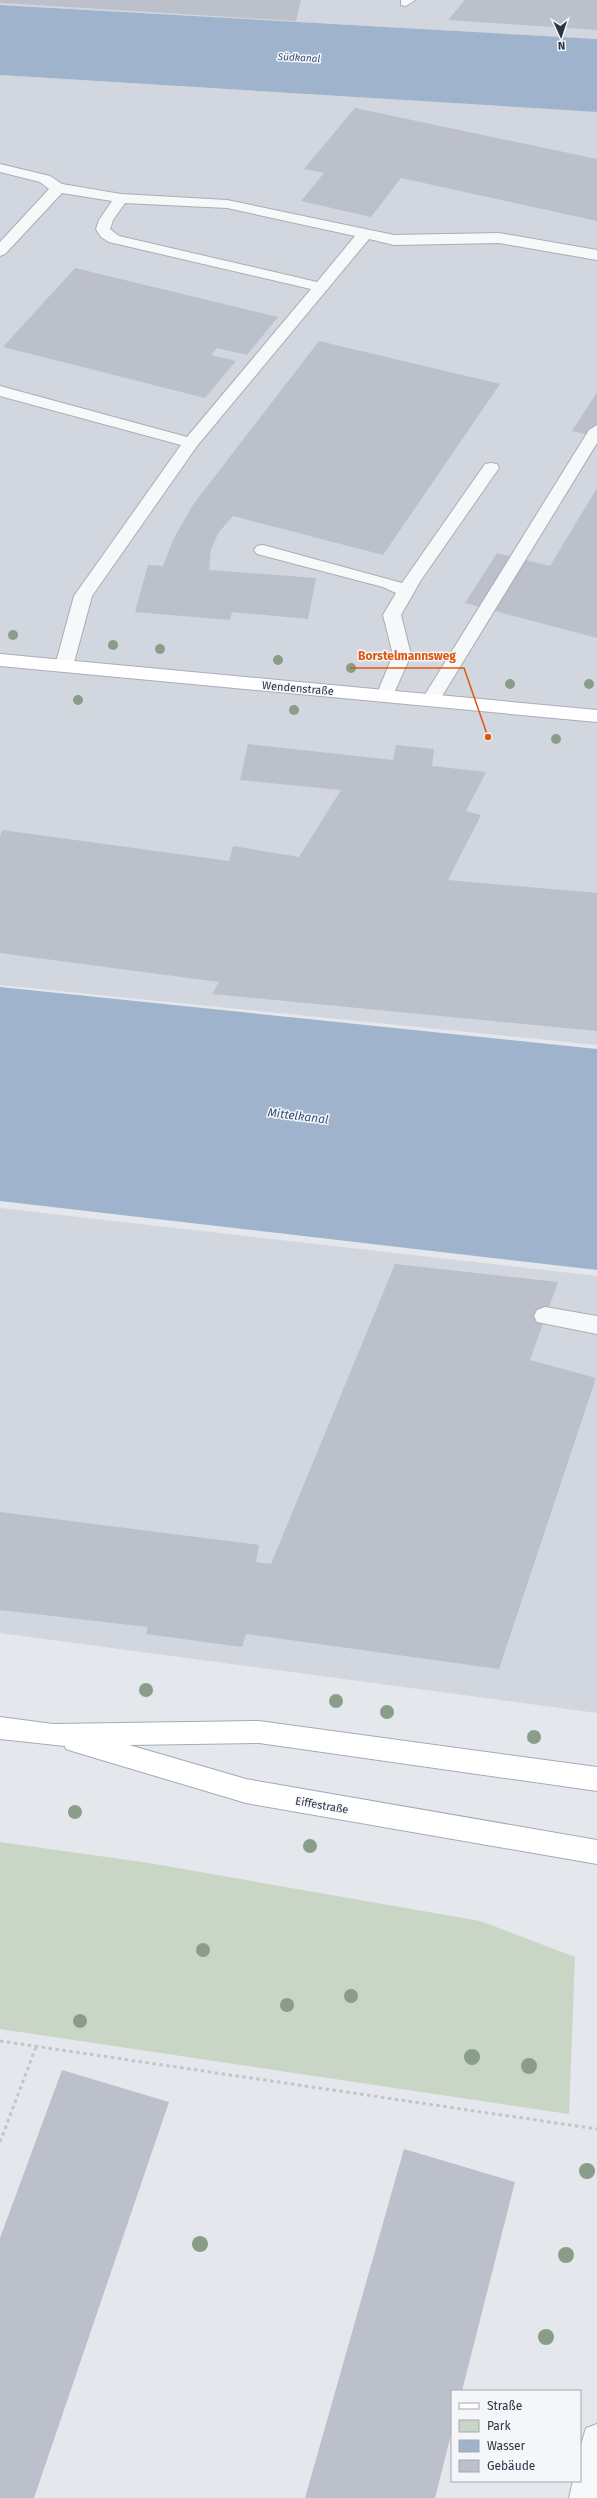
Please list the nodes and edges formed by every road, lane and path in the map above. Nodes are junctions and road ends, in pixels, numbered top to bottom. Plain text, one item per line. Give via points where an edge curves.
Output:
1 (0, 168) edge
2 (58, 188) junction
3 (121, 198) junction
4 (365, 234) junction
5 (0, 251) edge
6 (597, 255) edge
7 (321, 288) junction
8 (0, 391) edge
9 (597, 430) edge
10 (191, 443) junction
11 (491, 468) dead end
12 (264, 550) dead end
13 (406, 591) junction
14 (0, 660) edge
15 (64, 666) junction
16 (385, 696) junction
17 (430, 701) junction
18 (597, 716) edge
19 (545, 1316) dead end
20 (597, 1325) edge
21 (0, 1728) edge
22 (53, 1735) junction
23 (597, 1779) edge
24 (597, 1852) edge
25 (0, 2041) edge
26 (36, 2047) junction
27 (597, 2129) edge
28 (0, 2142) edge
29 (597, 2439) edge
30 (584, 2498) edge

1 - 2 street via 45,179
2 - 3 street
2 - 5 street
3 - 4 street via 227,204
3 - 7 street via 103,229 114,239
4 - 6 street via 394,240 499,238
4 - 7 street
7 - 10 street
8 - 10 street
9 - 17 street
10 - 15 street via 83,596
11 - 13 street
12 - 13 street via 389,583
13 - 16 street via 392,615 402,654
14 - 15 main road, Wendenstraße
15 - 16 main road, Wendenstraße
16 - 17 main road, Wendenstraße
17 - 18 main road, Wendenstraße
19 - 20 street
21 - 22 main road, Eiffestraße
22 - 23 main road, Eiffestraße via 258,1732
22 - 24 main road, Eiffestraße via 246,1791
25 - 26 path
26 - 27 path
26 - 28 path
29 - 30 street

